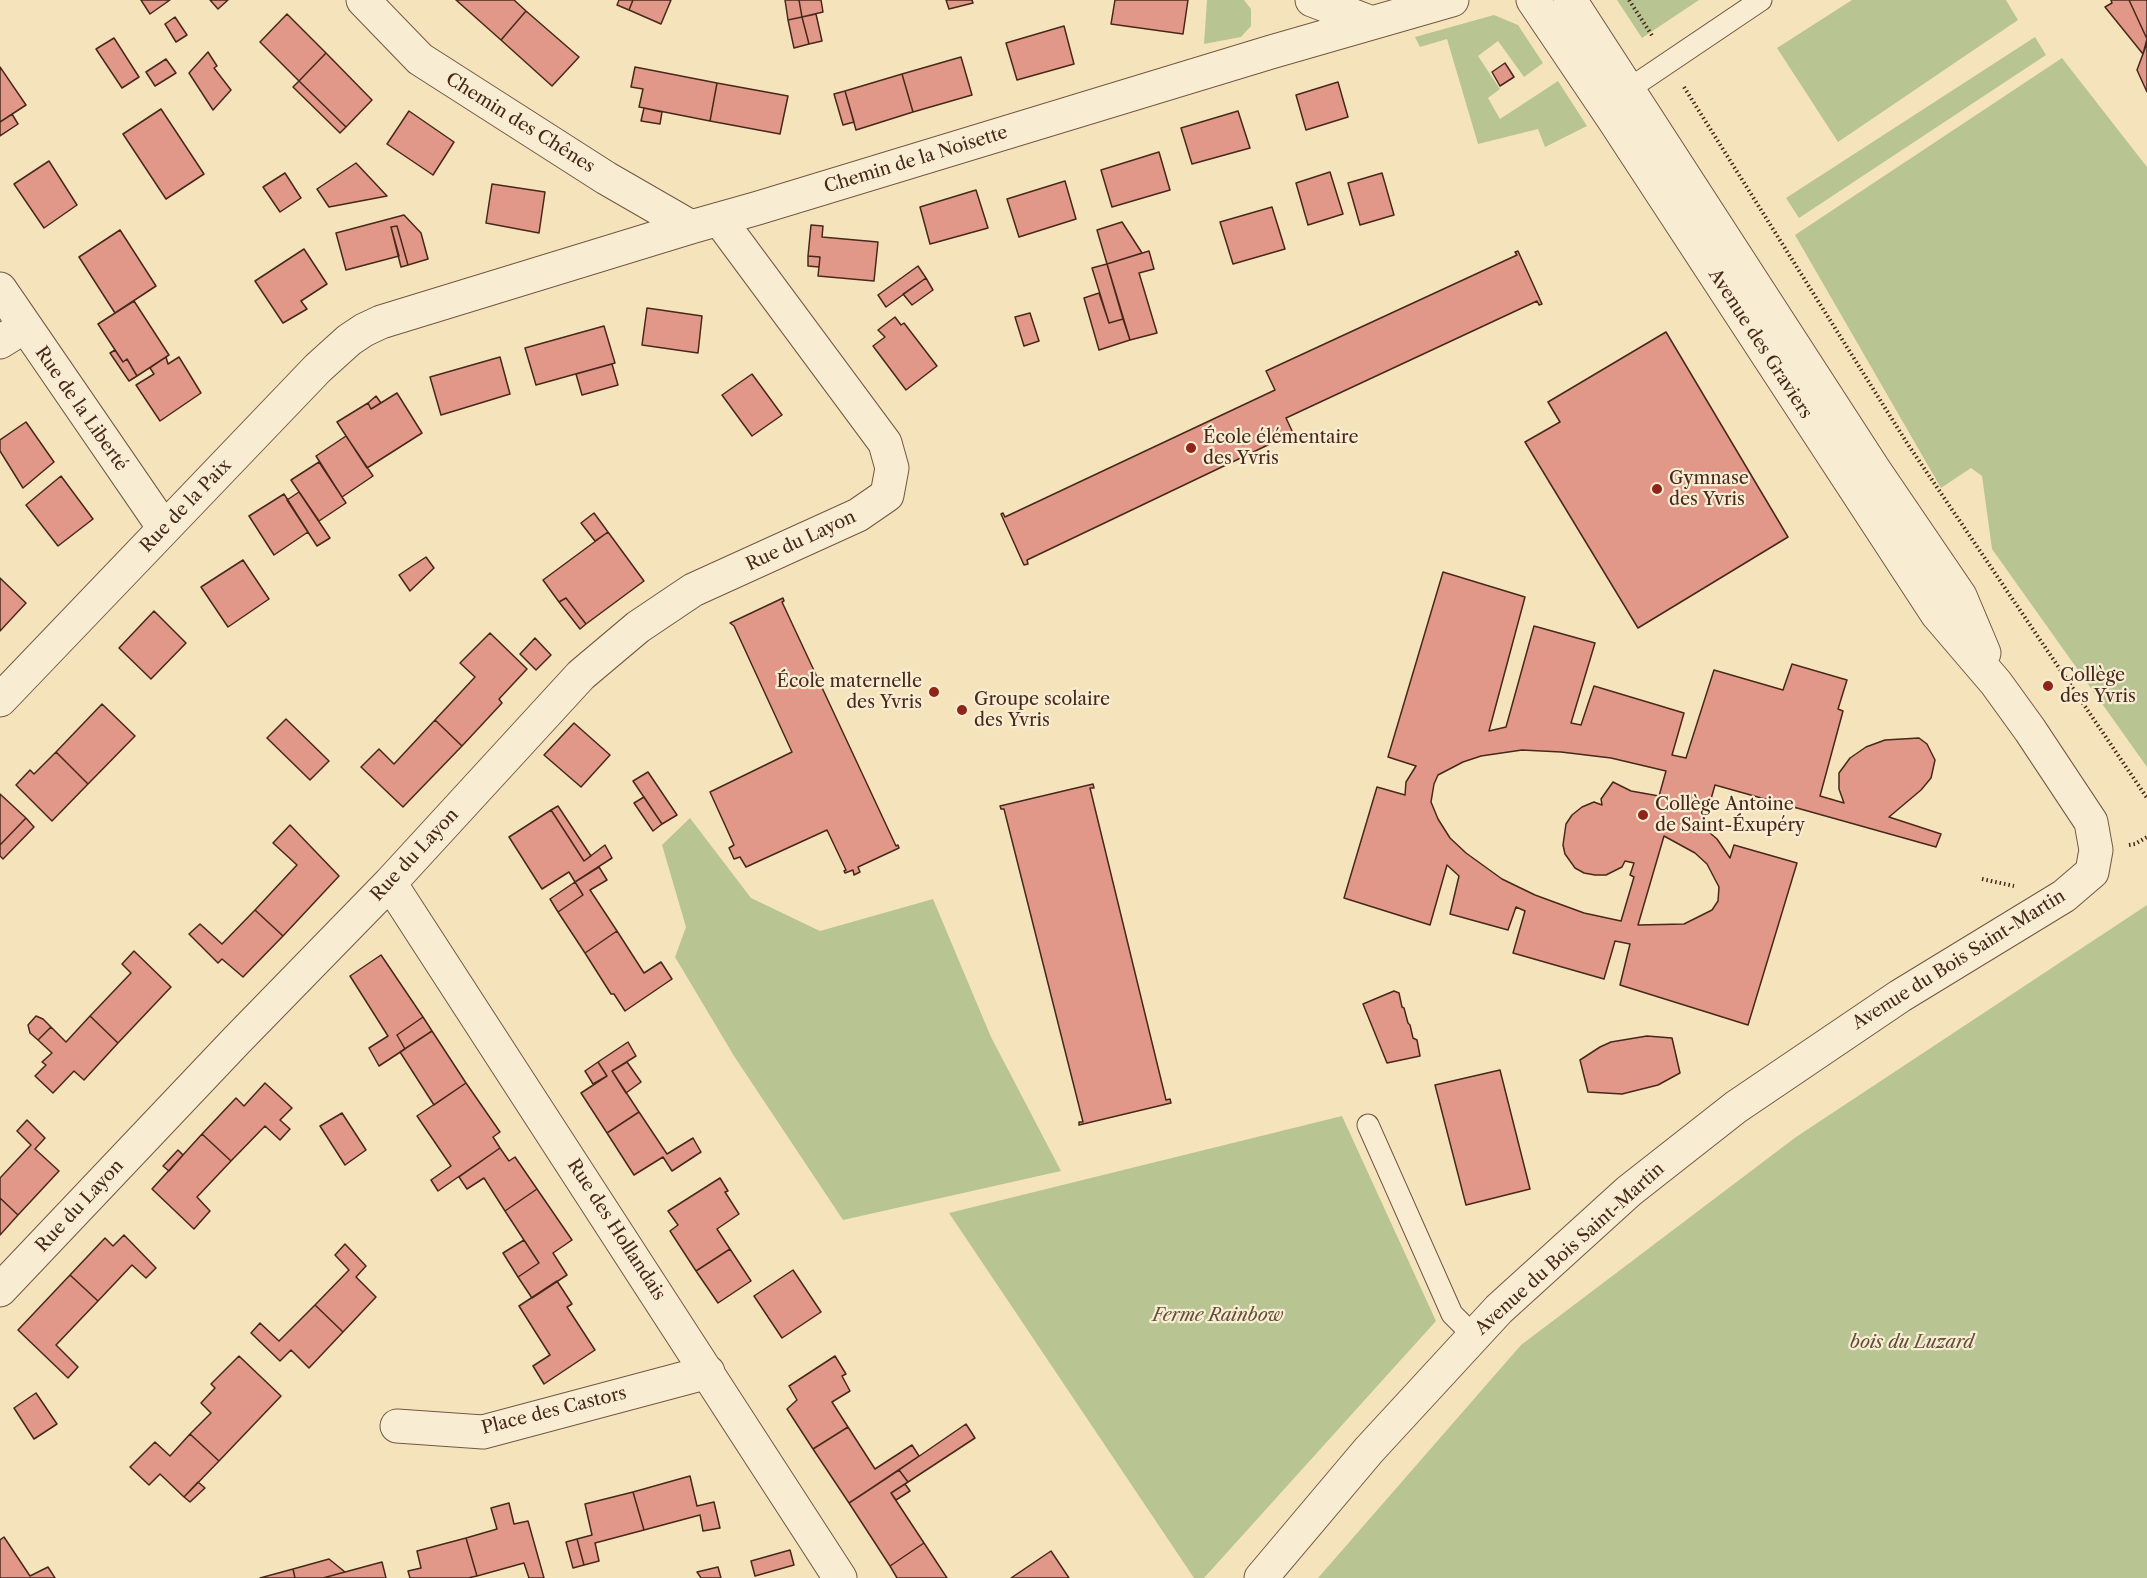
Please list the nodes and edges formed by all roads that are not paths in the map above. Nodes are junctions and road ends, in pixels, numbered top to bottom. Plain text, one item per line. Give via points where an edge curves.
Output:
1 (363, 0) edge
2 (1312, 0) edge
3 (1452, 0) edge
4 (1533, 0) edge
5 (1570, 0) edge
6 (1761, 0) edge
7 (1372, 23) junction
8 (1617, 97) junction
9 (705, 223) junction
10 (0, 289) edge
11 (381, 322) joint
12 (12, 334) edge
13 (887, 495) joint
14 (164, 528) junction
15 (0, 700) edge
16 (2096, 850) joint
17 (390, 883) junction
18 (1368, 1125) dead end
19 (0, 1290) edge
20 (1474, 1336) junction
21 (708, 1372) junction
22 (397, 1426) dead end
23 (840, 1578) edge
24 (1261, 1578) edge

1 - 9 street, Chemin des Chênes via 420,59 606,178
2 - 7 street
3 - 7 street, Chemin de la Noisette
4 - 8 street, Avenue des Graviers
5 - 8 street, Avenue des Graviers
6 - 8 lane
7 - 9 street, Chemin de la Noisette
8 - 16 street, Avenue des Graviers via 1960,596 1996,683 2091,822
9 - 11 street, Chemin de la Noisette
9 - 13 street, Chemin des Chênes via 885,443 892,468
10 - 12 street, Rue de la Liberté
11 - 14 street, Rue de la Paix via 350,340 318,368
12 - 14 street, Rue de la Liberté
13 - 17 street, Rue du Layon via 858,515 693,590 638,627 580,675
14 - 15 street, Rue de la Paix
16 - 20 street, Avenue du Bois Saint-Martin via 2092,872 2064,896 1900,996 1736,1107 1629,1191
17 - 19 street, Rue du Layon
17 - 21 street, Rue des Hollandais
18 - 20 lane via 1452,1314
20 - 24 street, Avenue du Bois Saint-Martin via 1368,1450
21 - 22 street, Place des Castors via 483,1432
21 - 23 street, Rue des Hollandais

